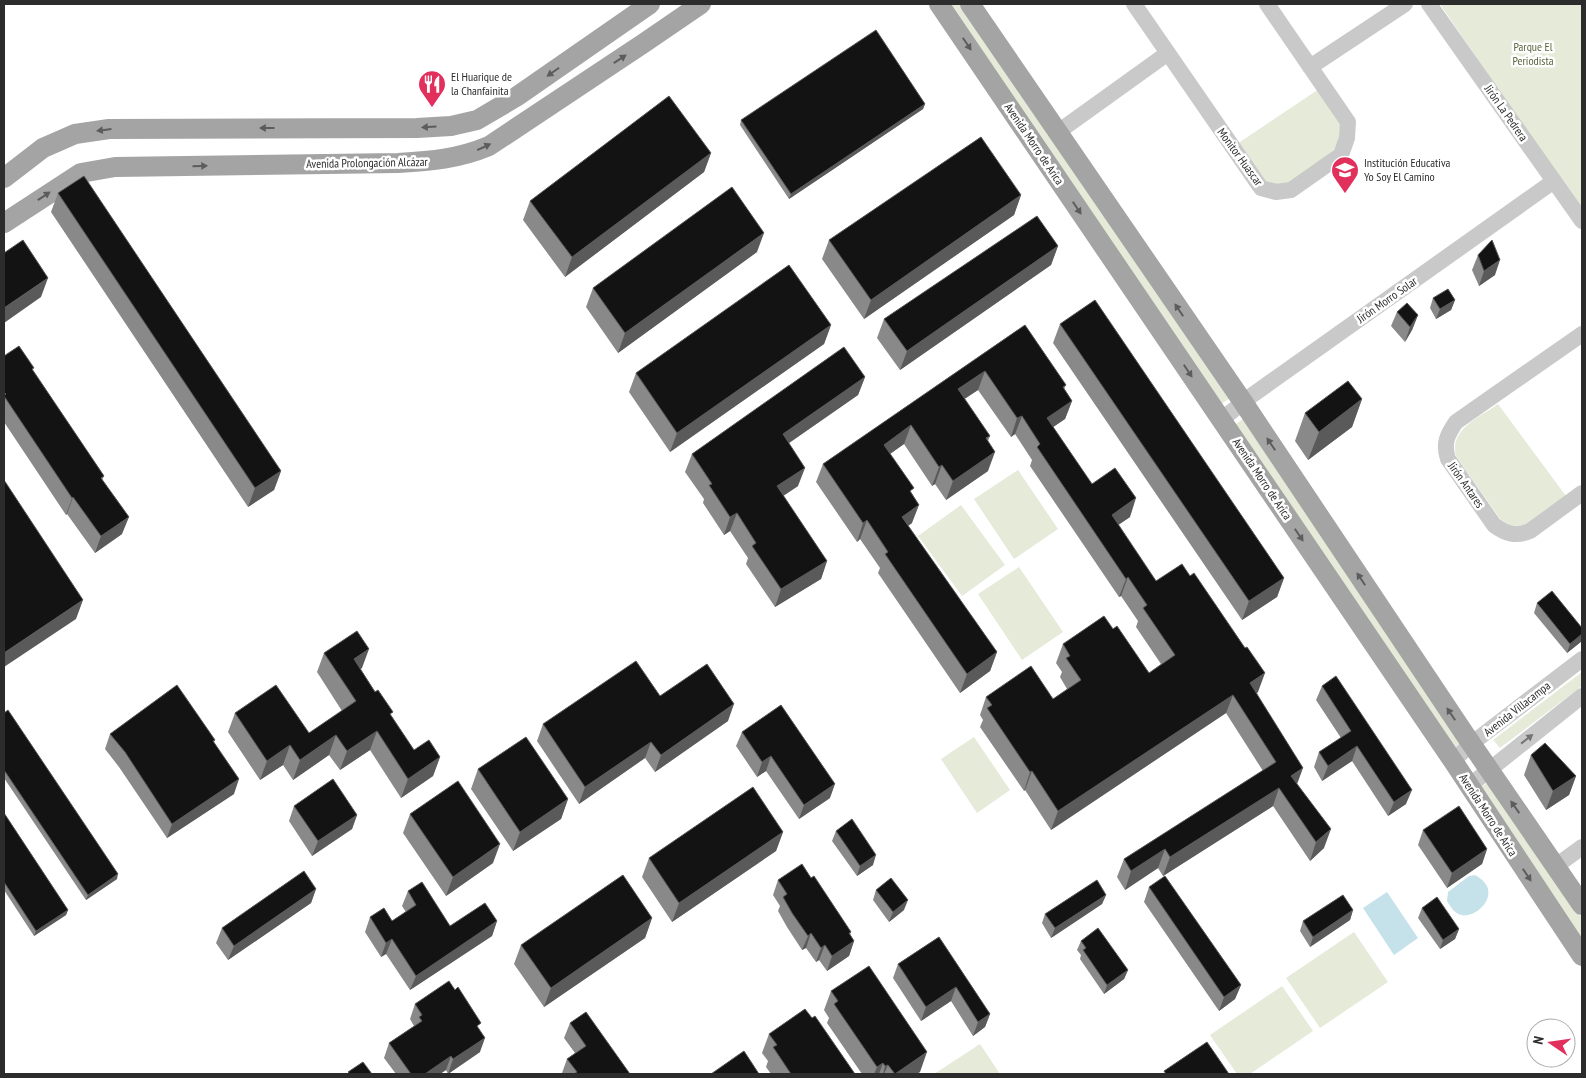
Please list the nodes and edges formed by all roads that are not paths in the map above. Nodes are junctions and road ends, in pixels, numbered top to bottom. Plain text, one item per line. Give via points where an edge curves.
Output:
1 (650, 4) edge
2 (701, 4) edge
3 (939, 4) edge
4 (970, 4) edge
5 (1134, 4) edge
6 (1267, 4) edge
7 (1405, 4) edge
8 (1430, 4) edge
9 (628, 20) junction
10 (644, 43) junction
11 (1168, 53) junction
12 (1310, 67) junction
13 (1058, 132) junction
14 (4, 178) edge
15 (1554, 181) junction
16 (1582, 222) edge
17 (4, 223) edge
18 (1582, 334) edge
19 (1243, 402) junction
20 (1221, 420) junction
21 (1578, 497) edge
22 (1582, 659) edge
23 (1582, 696) edge
24 (1471, 744) junction
25 (1453, 761) junction
26 (1489, 769) junction
27 (1469, 786) junction
28 (1582, 847) edge
29 (1556, 866) junction
30 (1582, 905) edge
31 (1582, 956) edge

1 - 9 main road
2 - 10 main road, Avenida Prolongación Alcázar
3 -> 20 main road, Avenida Morro de Arica
4 - 13 main road, Avenida Morro de Arica
5 - 11 street, Monitor Huascar
6 - 12 street, Monitor Huascar
7 - 12 street
8 - 15 street, Jirón La Pedrera
9 - 10 main road
9 -> 14 main road via 477,120 451,126 417,128 109,128 75,134 43,148
17 -> 10 main road, Avenida Prolongación Alcázar via 81,173 115,167 398,163 438,161 470,154 489,146
11 - 12 street, Monitor Huascar via 1261,188 1276,192 1290,190 1341,155 1347,138 1348,122
11 - 13 street
19 -> 13 main road, Avenida Morro de Arica
15 - 16 street, Jirón La Pedrera
15 - 19 street, Jirón Morro Solar
18 - 21 street, Jirón Antares via 1456,422 1445,442 1448,459 1502,532 1522,535
19 - 20 street, Jirón Morro Solar
24 -> 19 main road, Avenida Morro de Arica
20 -> 25 main road, Avenida Morro de Arica
22 - 24 street, Avenida Villacampa
26 -> 23 street
24 - 25 street, Avenida Villacampa
24 - 26 main road, Avenida Morro de Arica
25 - 27 main road, Avenida Morro de Arica
26 - 27 street
29 -> 26 main road, Avenida Morro de Arica
27 -> 31 main road, Avenida Morro de Arica
28 - 29 street
29 - 30 main road, Avenida Morro de Arica

